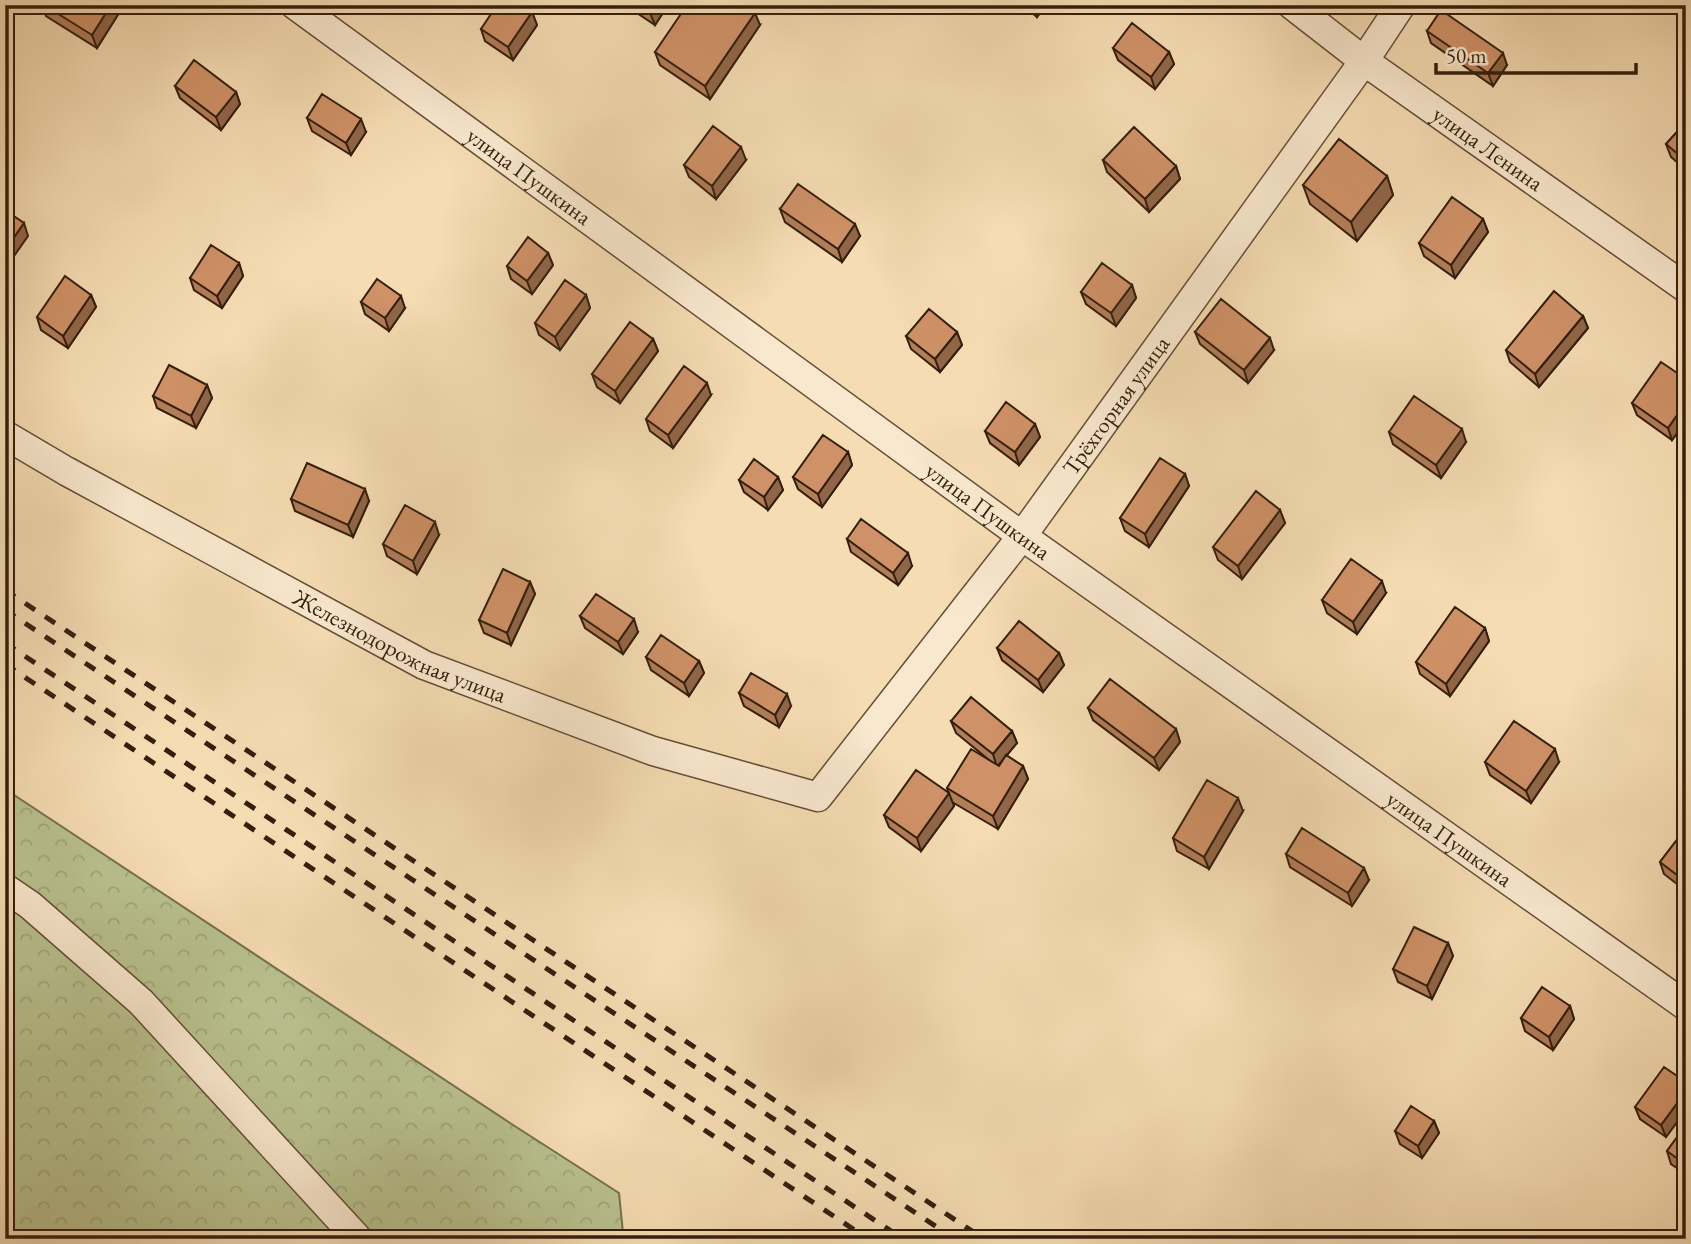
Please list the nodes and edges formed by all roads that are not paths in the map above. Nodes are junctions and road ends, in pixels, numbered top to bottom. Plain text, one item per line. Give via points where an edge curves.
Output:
1 (295, 5) edge
2 (1292, 5) edge
3 (1401, 5) edge
4 (1364, 61) junction
5 (1686, 288) edge
6 (5, 435) edge
7 (1022, 536) junction
8 (818, 797) joint
9 (5, 888) edge
10 (1686, 1006) edge
11 (358, 1239) edge

1 - 7 street, улица Пушкина
2 - 4 street, улица Ленина
3 - 4 street, Трёхгорная улица
4 - 5 street, улица Ленина
4 - 7 street, Трёхгорная улица
6 - 8 street, Железнодорожная улица via 424,665 653,751
7 - 8 street, Трёхгорная улица
7 - 10 street, улица Пушкина
9 - 11 street via 141,1002

